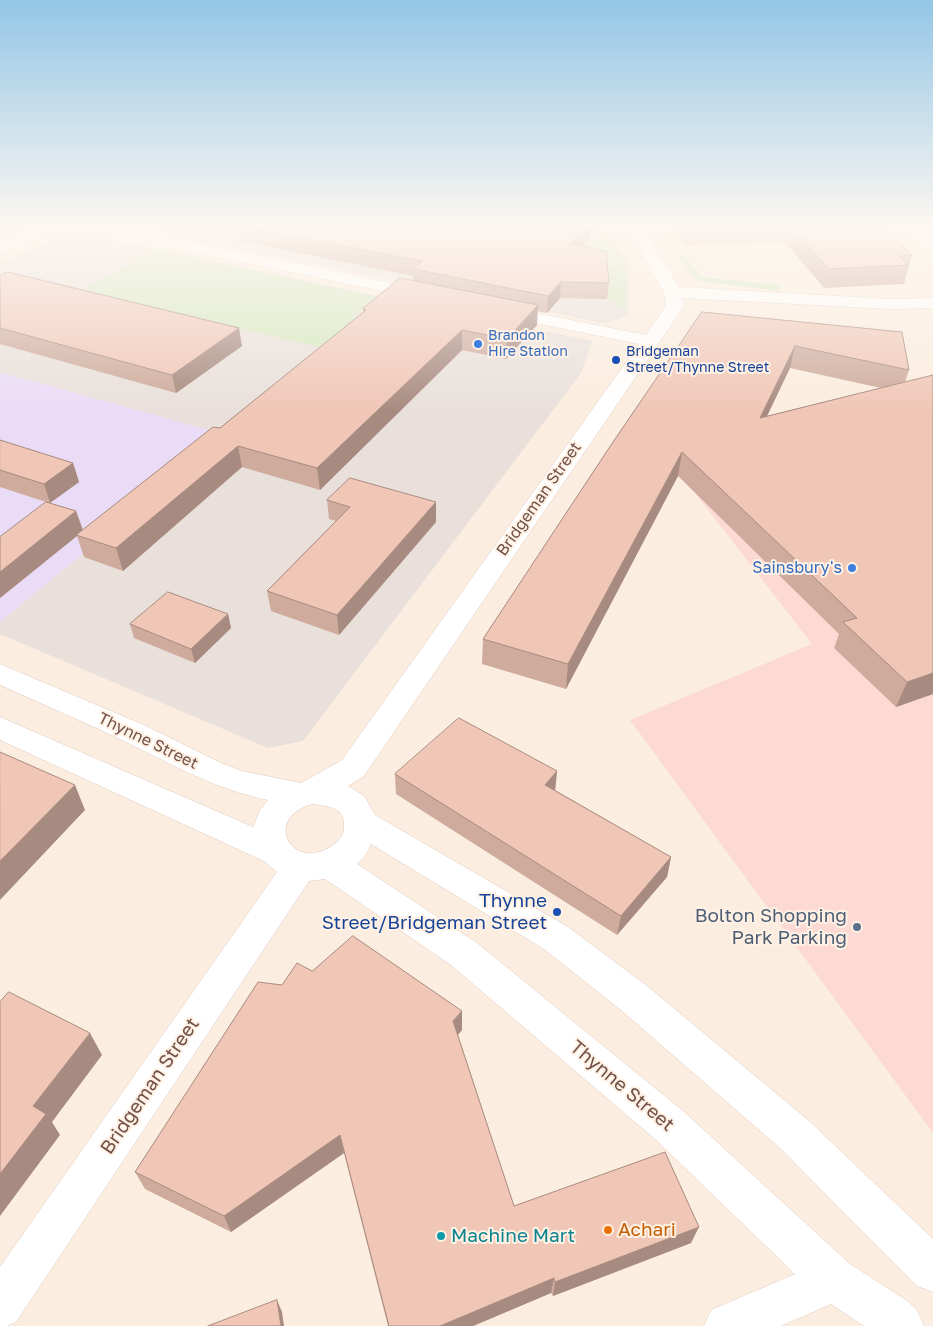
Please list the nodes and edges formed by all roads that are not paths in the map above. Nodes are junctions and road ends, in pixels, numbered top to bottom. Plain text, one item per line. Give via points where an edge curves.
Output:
1 (387, 287) edge
2 (670, 287) edge
3 (673, 292) junction
4 (436, 297) edge
5 (933, 302) edge
6 (485, 307) edge
7 (649, 341) junction
8 (0, 674) edge
9 (0, 728) edge
10 (353, 768) junction
11 (307, 793) junction
12 (356, 812) junction
13 (301, 860) junction
14 (933, 1270) edge
15 (834, 1280) junction
16 (0, 1306) edge
17 (728, 1326) edge
18 (901, 1326) edge

1 - 4 street
2 - 3 street
3 - 5 street via 891,304
3 - 7 street, Bridgeman Street via 674,306
6 - 7 street
7 - 10 street, Bridgeman Street
8 - 11 street, Thynne Street via 238,782
9 - 13 street, Thynne Street
10 - 11 street, Bridgeman Street
10 - 12 street, Bridgeman Street
11 - 12 street via 339,795
11 - 13 street via 286,802 270,825 269,838
12 - 13 street via 361,835 345,856
12 - 14 street via 556,938 634,998 794,1134
13 - 15 street, Thynne Street via 464,954 669,1125
13 - 16 street, Bridgeman Street
15 - 17 street
15 - 18 street, Thynne Street

